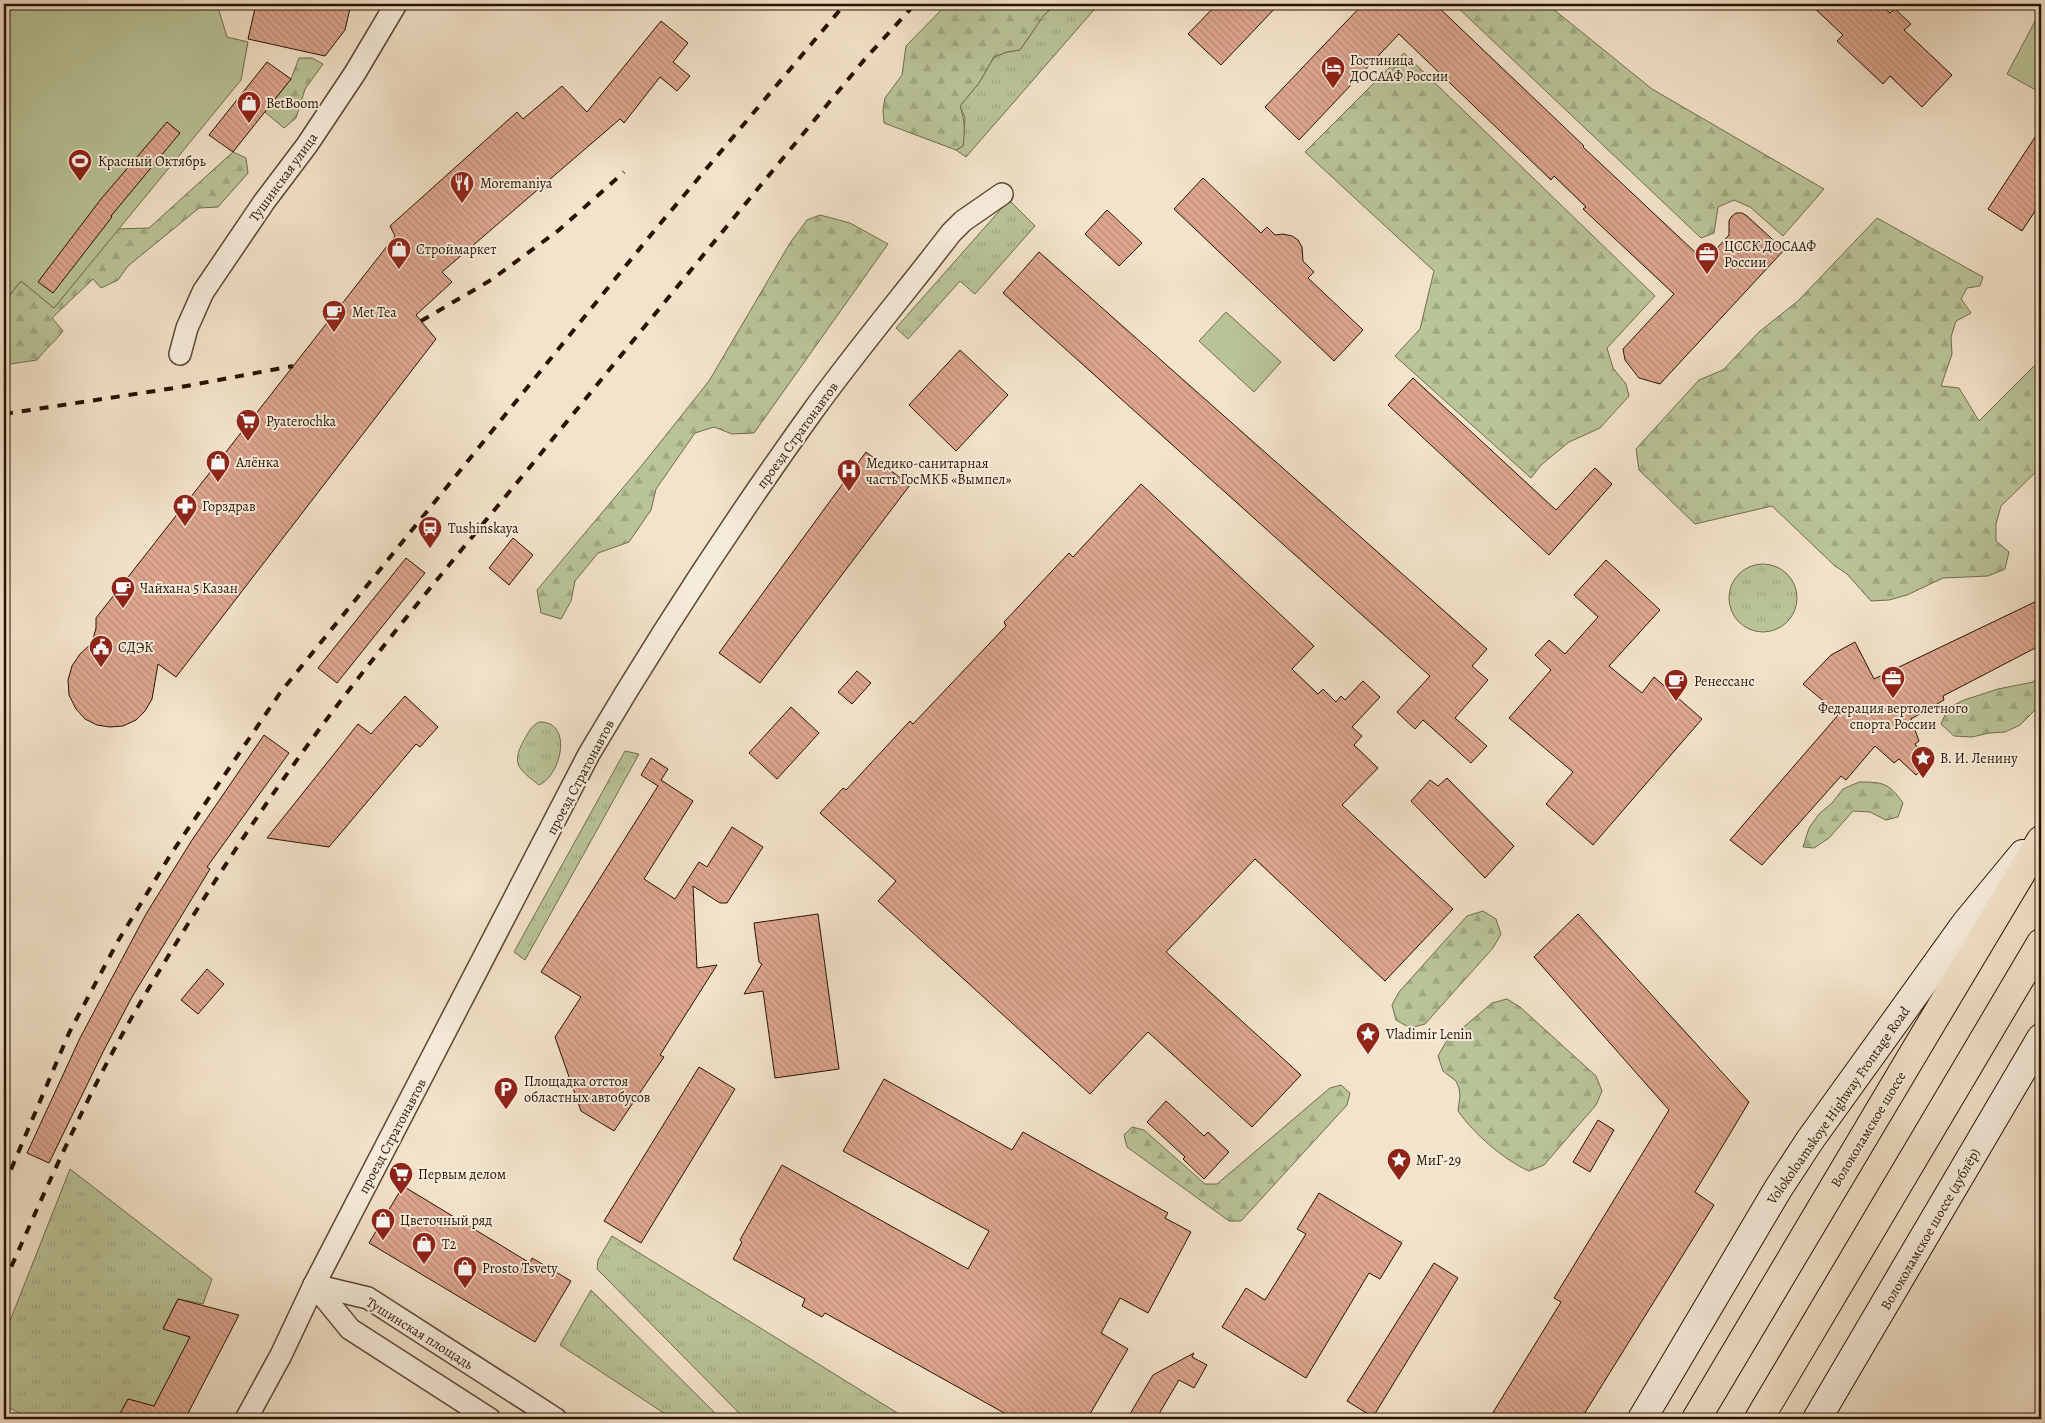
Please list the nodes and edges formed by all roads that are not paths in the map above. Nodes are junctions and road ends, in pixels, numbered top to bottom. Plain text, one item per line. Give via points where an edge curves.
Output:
1 (396, 4) edge
2 (1002, 194) dead end
3 (180, 354) dead end
4 (2041, 831) edge
5 (2041, 840) edge
6 (2041, 943) edge
7 (2041, 1038) edge
8 (314, 1285) junction
9 (246, 1419) edge
10 (490, 1419) edge
11 (556, 1419) edge
12 (1642, 1419) edge
13 (1696, 1419) edge
14 (1759, 1419) edge
15 (1818, 1419) edge

1 - 3 street, Тушинская улица via 356,73 203,292
2 - 8 street, проезд Стратонавтов via 951,233 813,411 759,486 625,694 589,754
4 - 12 street, Volokoloamskoye Highway Frontage Road via 1966,923 1810,1140
5 - 13 main road, Волоколамское шоссе
6 - 14 main road
7 - 15 street, Волоколамское шоссе (дублёр)
8 - 9 street, проезд Стратонавтов
8 - 10 street via 350,1329
8 - 11 street, Тушинская площадь via 368,1298

